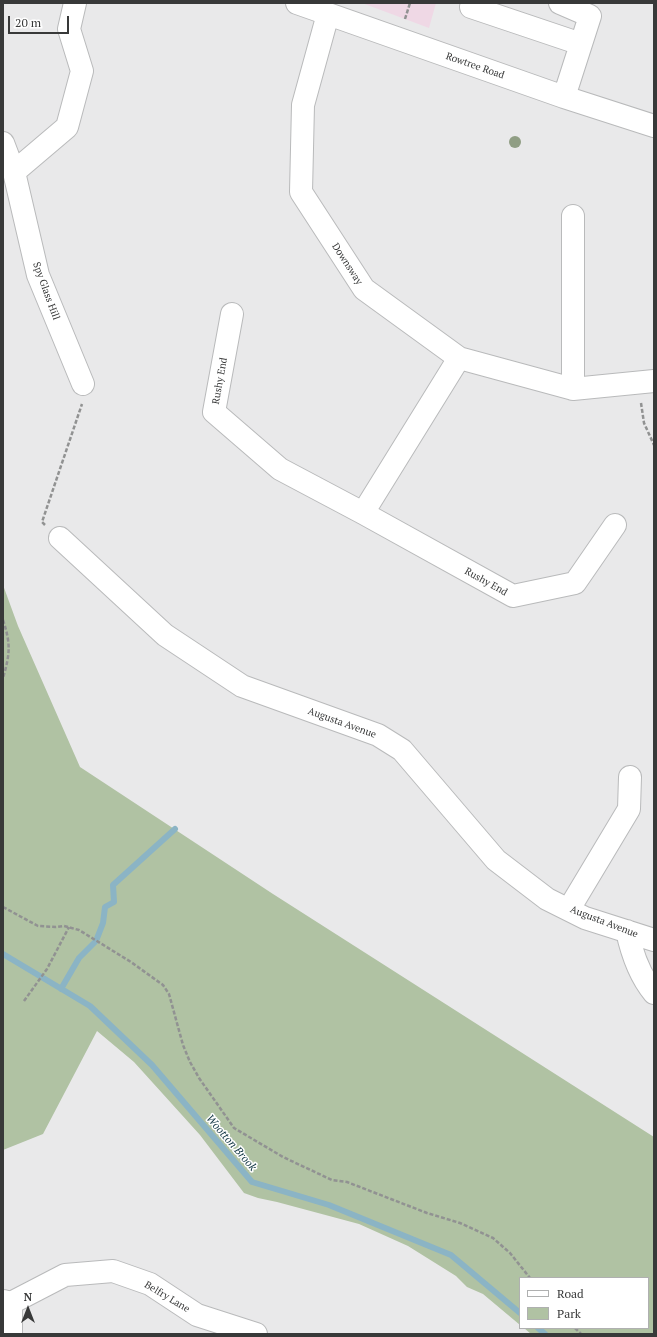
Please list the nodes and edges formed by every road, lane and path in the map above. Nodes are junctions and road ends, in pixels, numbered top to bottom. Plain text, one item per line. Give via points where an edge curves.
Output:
1 (75, 3) edge
2 (297, 3) edge
3 (560, 3) edge
4 (470, 7) dead end
5 (328, 14) junction
6 (581, 44) junction
7 (564, 97) junction
8 (654, 126) edge
9 (3, 143) edge
10 (14, 172) junction
11 (573, 216) dead end
12 (232, 314) dead end
13 (459, 358) junction
14 (647, 382) edge
15 (83, 384) joint
16 (573, 389) junction
17 (654, 446) edge
18 (363, 513) junction
19 (615, 525) dead end
20 (60, 538) joint
21 (3, 620) edge
22 (3, 678) edge
23 (630, 778) dead end
24 (3, 907) edge
25 (569, 909) junction
26 (69, 927) junction
27 (627, 931) junction
28 (654, 940) edge
29 (654, 993) edge
30 (24, 1001) dead end
31 (529, 1277) edge
32 (7, 1302) edge
33 (11, 1334) edge
34 (256, 1334) edge

1 - 10 street via 69,29 82,72 67,127
2 - 5 street, Rowtree Road
3 - 6 street via 590,16
4 - 6 street
5 - 7 street, Rowtree Road
5 - 13 street, Downsway via 303,105 301,192 364,289
6 - 7 street
7 - 8 street, Rowtree Road
9 - 10 street, Spy Glass Hill
10 - 15 street, Spy Glass Hill via 38,276
11 - 16 street
12 - 18 street, Rushy End via 214,412 280,469
13 - 16 street, Downsway
13 - 18 street
14 - 16 street, Downsway
14 - 17 path via 644,423
15 - 20 path via 83,401 42,522
18 - 19 street, Rushy End via 513,596 575,583
20 - 25 street, Augusta Avenue via 165,635 242,686 378,735 402,750 496,860 547,899
21 - 22 path via 10,643 10,656
23 - 25 street via 628,809
24 - 26 path via 38,926
25 - 27 street, Augusta Avenue via 585,918
26 - 30 path via 47,969
26 - 31 path via 79,930 131,962 162,985 169,994 190,1062 234,1128 283,1157 332,1180 347,1182 460,1223 493,1238 510,1253
27 - 28 street, Augusta Avenue
27 - 29 street via 631,951 645,982
32 - 33 street, Belfry Lane
32 - 34 street, Belfry Lane via 65,1275 113,1271 150,1284 197,1315

